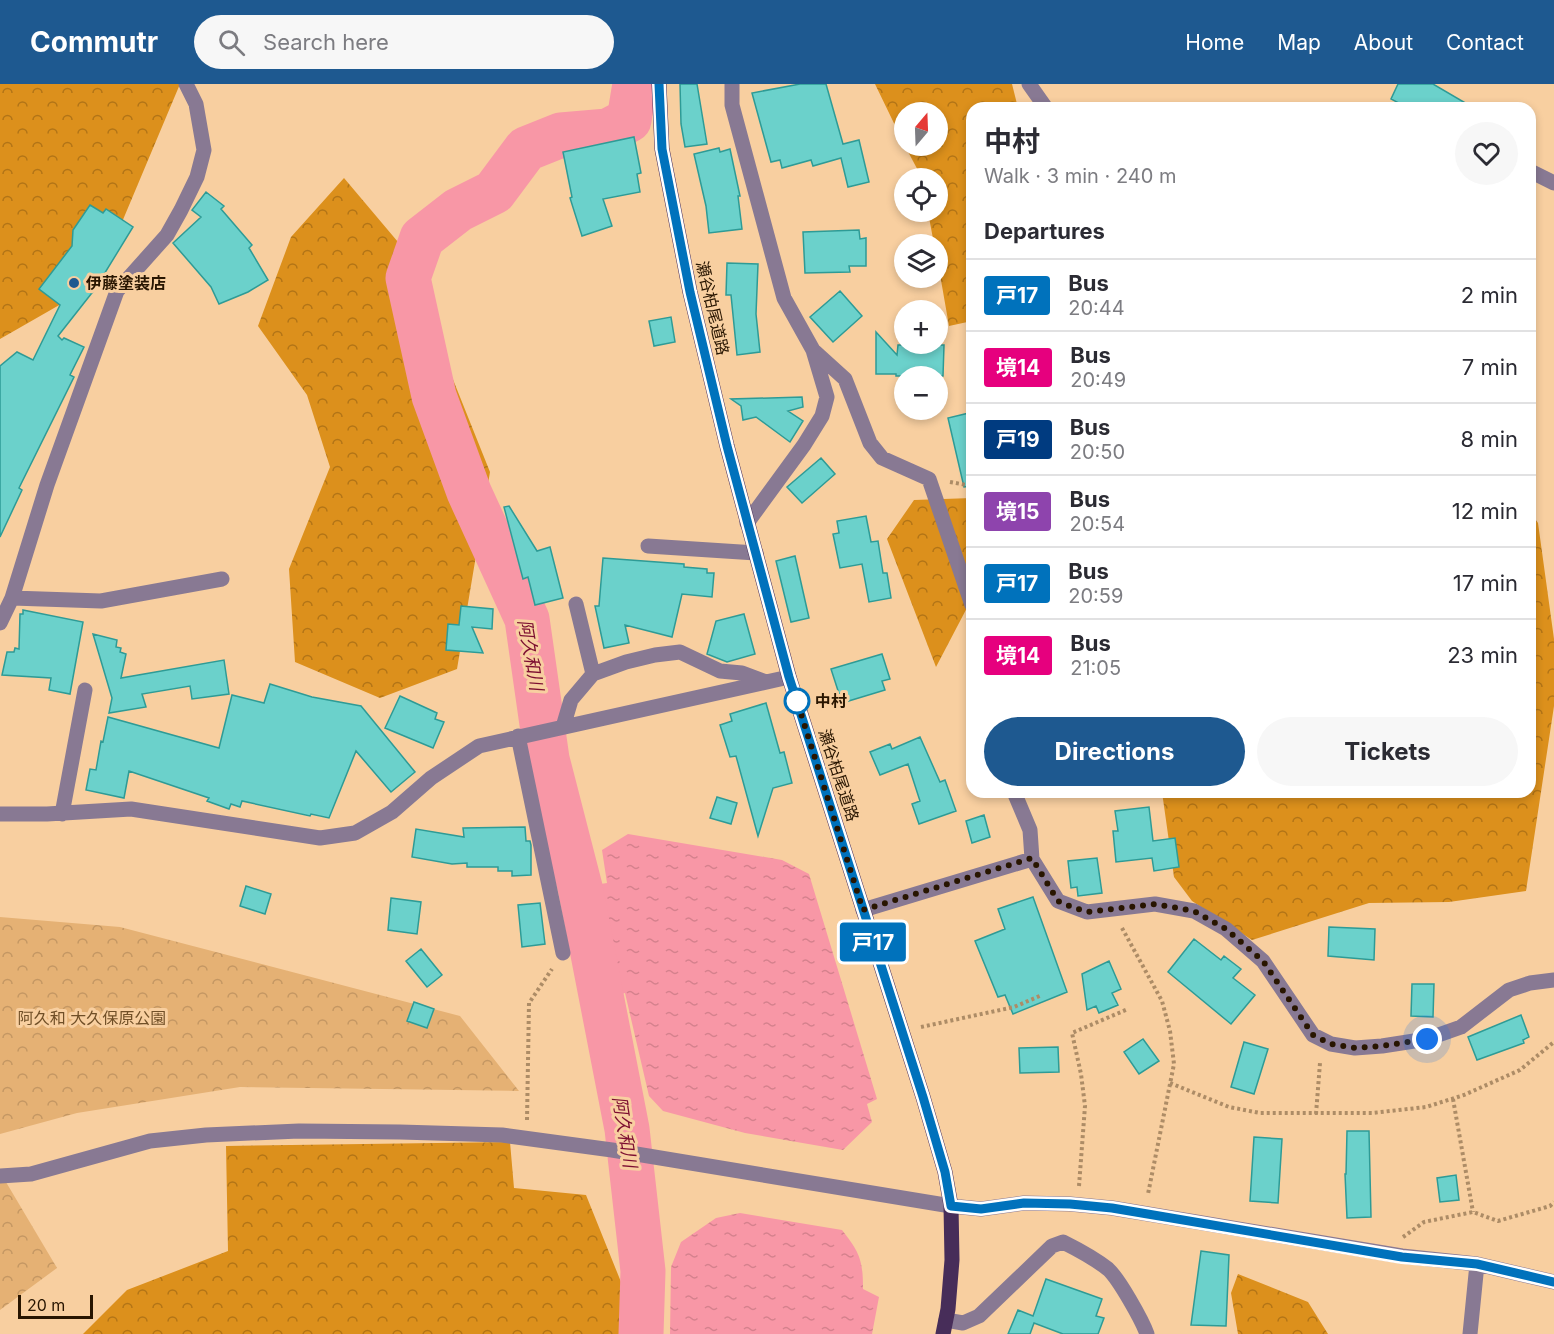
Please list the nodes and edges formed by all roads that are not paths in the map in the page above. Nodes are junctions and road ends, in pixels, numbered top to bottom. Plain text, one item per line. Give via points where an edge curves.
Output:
1 (186, 84) edge
2 (659, 84) edge
3 (732, 84) edge
4 (1029, 84) edge
5 (1042, 102) edge
6 (1536, 174) edge
7 (1554, 183) edge
8 (813, 350) junction
9 (747, 523) junction
10 (648, 546) dead end
11 (756, 554) junction
12 (222, 579) dead end
13 (966, 587) edge
14 (12, 598) junction
15 (576, 604) dead end
16 (0, 623) edge
17 (593, 674) junction
18 (789, 677) junction
19 (766, 682) junction
20 (86, 690) dead end
21 (560, 728) junction
22 (522, 736) junction
23 (1017, 798) edge
24 (0, 814) edge
25 (62, 814) junction
26 (1032, 858) junction
27 (863, 910) junction
28 (563, 953) road end
29 (1554, 980) edge
30 (0, 1176) edge
31 (951, 1206) junction
32 (1477, 1264) junction
33 (1554, 1282) edge
34 (945, 1327) edge
35 (1147, 1334) edge
36 (1470, 1334) edge

1 - 14 street via 196,104 204,150 197,177 167,235 117,291 47,485
2 - 9 main road, 瀬谷柏尾道路 via 662,149 690,292
3 - 8 street via 732,105 784,298
4 - 5 street
6 - 7 street
8 - 9 street via 827,397 822,416
8 - 13 street via 845,379 870,443 882,458 929,479
9 - 11 main road, 瀬谷柏尾道路
10 - 11 street
11 - 18 main road, 瀬谷柏尾道路
12 - 14 street via 101,602
14 - 16 street
15 - 17 street
17 - 19 street via 626,662 680,652 720,671 742,673
17 - 21 street via 571,700
18 - 19 street
18 - 27 main road, 瀬谷柏尾道路
19 - 21 street
20 - 25 street
21 - 22 street
22 - 25 street via 479,746 431,778 392,812 355,833 320,838 131,809
22 - 28 street
23 - 26 street via 1030,830
24 - 25 street
26 - 27 street
26 - 29 street via 1058,901 1087,912 1155,904 1194,911 1226,929 1263,961 1313,1035 1331,1044 1355,1048 1427,1039 1461,1027 1509,990
27 - 31 main road, 瀬谷柏尾道路 via 945,1172
30 - 31 street via 31,1174 150,1141 206,1135 299,1131 502,1135
31 - 32 street via 981,1209 1024,1203 1078,1204 1390,1254
31 - 34 main road, 瀬谷柏尾道路 via 952,1260
32 - 33 street
32 - 36 street
34 - 35 street via 980,1316 1052,1246 1063,1242 1110,1271

